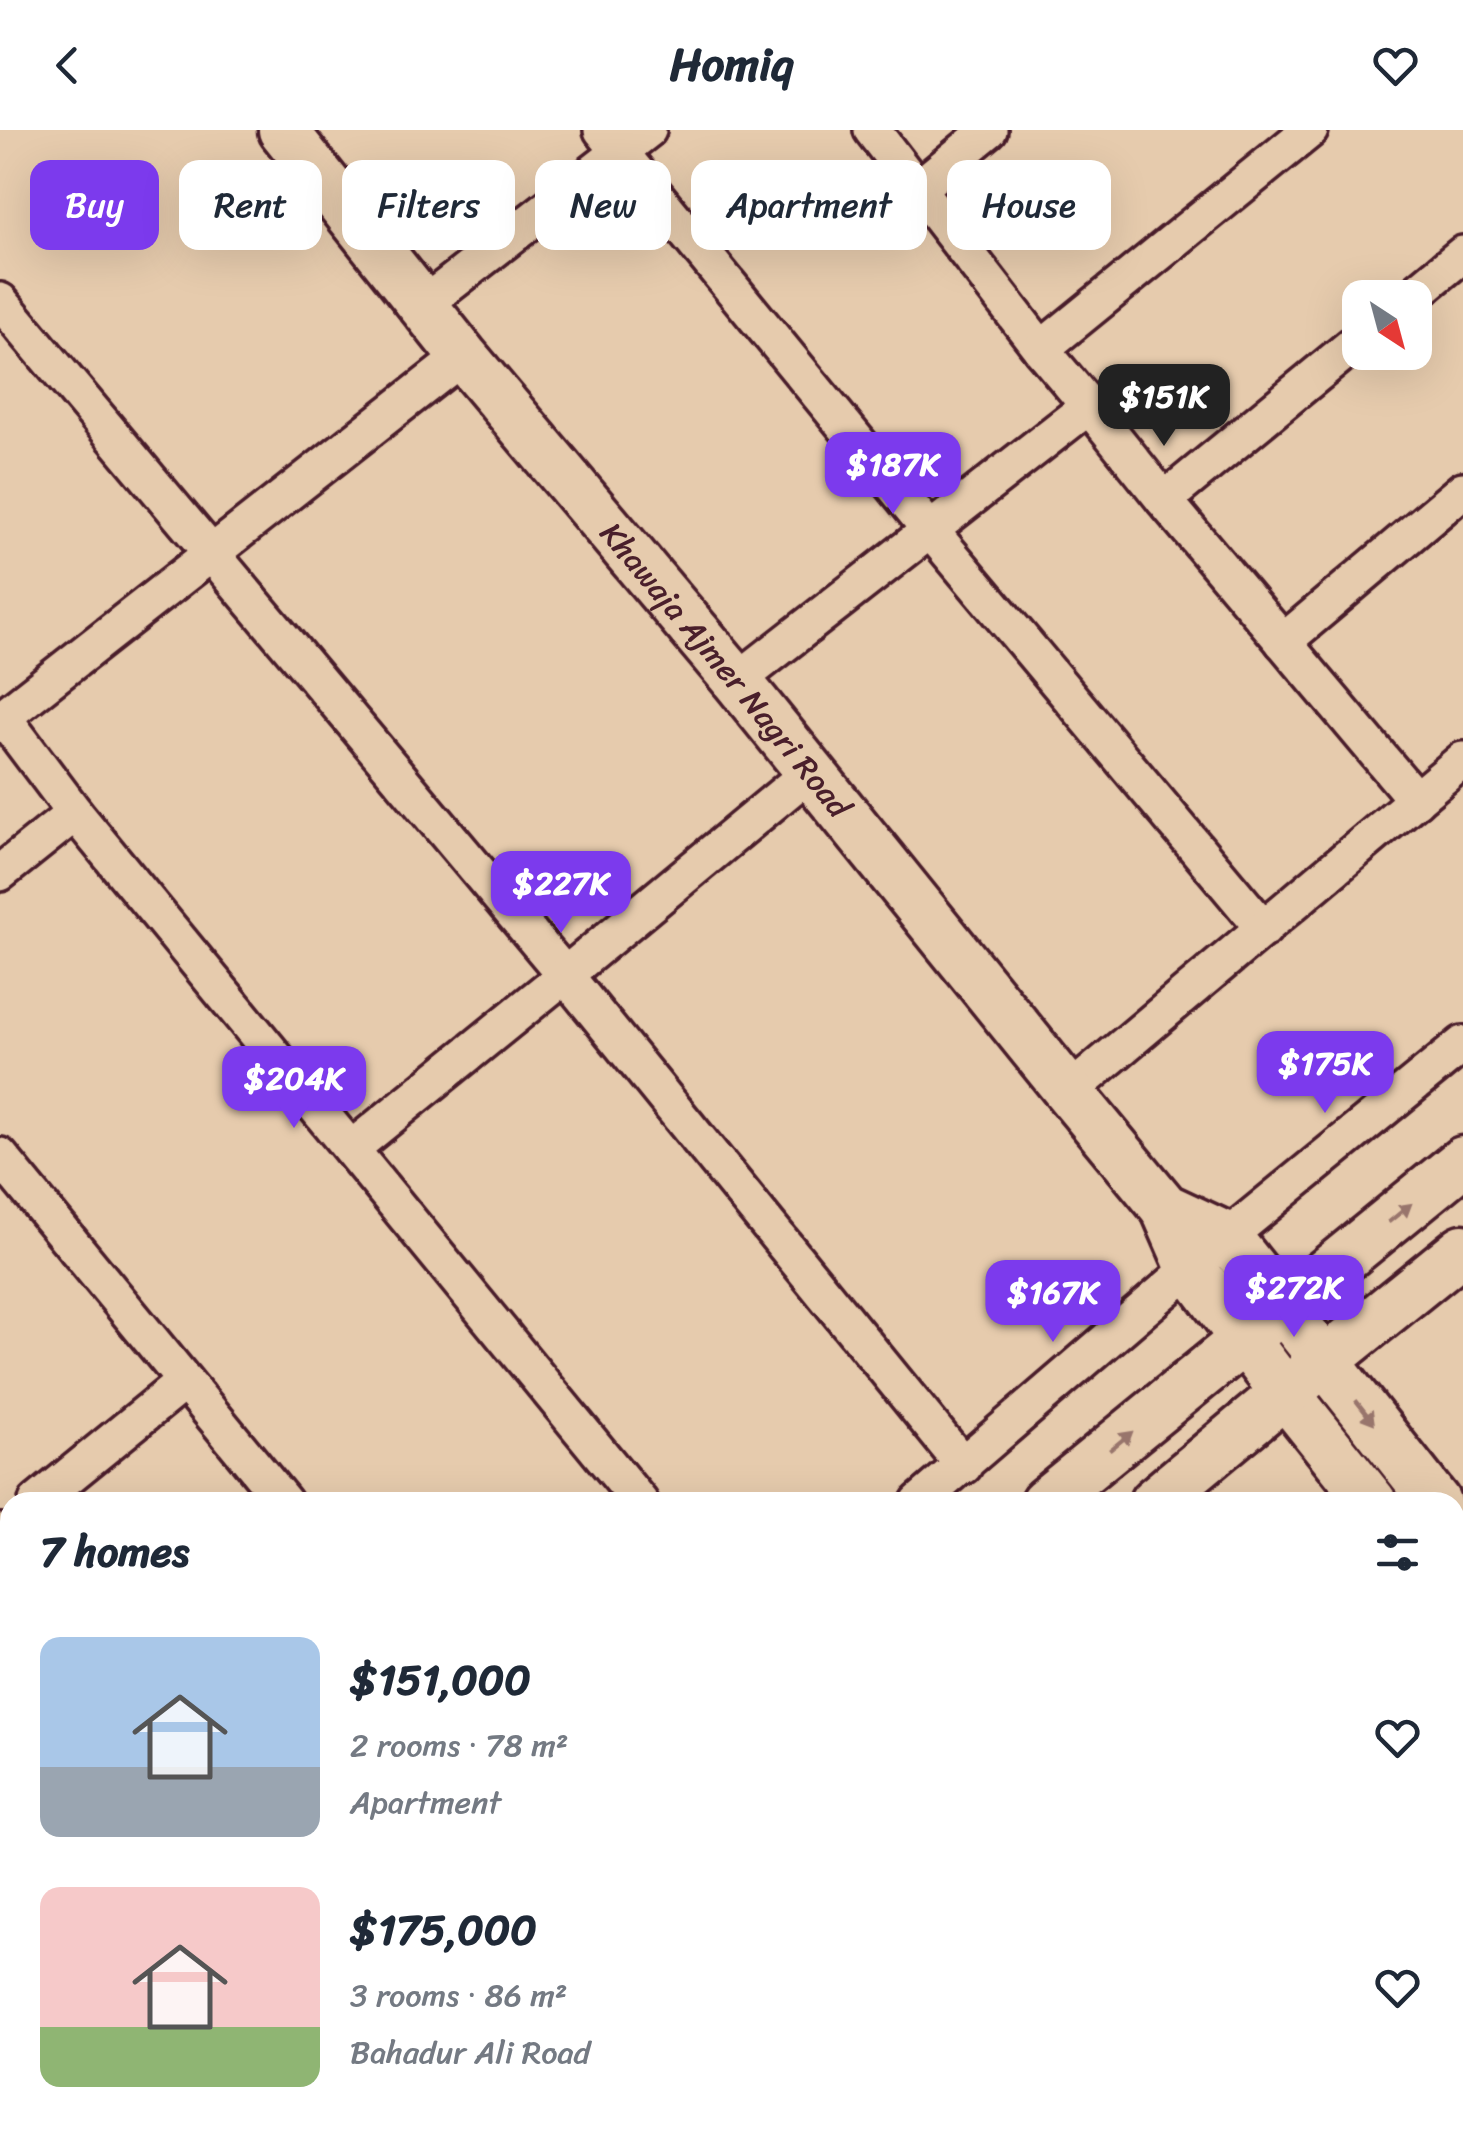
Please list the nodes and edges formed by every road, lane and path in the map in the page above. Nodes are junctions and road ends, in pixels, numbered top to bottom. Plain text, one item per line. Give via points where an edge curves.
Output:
1 (283, 130) edge
2 (648, 130) edge
3 (872, 130) edge
4 (989, 130) edge
5 (1310, 130) edge
6 (611, 141) edge
7 (895, 160) edge
8 (927, 181) edge
9 (927, 202) edge
10 (1463, 254) edge
11 (1432, 280) edge
12 (0, 301) edge
13 (423, 306) junction
14 (1041, 349) junction
15 (1342, 354) edge
16 (464, 356) junction
17 (1089, 406) junction
18 (1463, 490) edge
19 (1164, 500) junction
20 (930, 530) junction
21 (211, 552) junction
22 (1283, 642) junction
23 (737, 681) junction
24 (1463, 760) edge
25 (810, 772) junction
26 (1416, 800) junction
27 (75, 813) junction
28 (0, 873) edge
29 (1264, 929) junction
30 (565, 975) junction
31 (1463, 1044) edge
32 (1069, 1092) junction
33 (350, 1148) junction
34 (0, 1156) edge
35 (1463, 1161) edge
36 (1165, 1208) junction
37 (1227, 1237) junction
38 (1463, 1249) edge
39 (1191, 1268) junction
40 (1283, 1308) junction
41 (1245, 1340) junction
42 (1325, 1361) junction
43 (184, 1382) junction
44 (1285, 1393) junction
45 (964, 1466) junction
46 (49, 1492) edge
47 (276, 1492) edge
48 (632, 1492) edge
49 (932, 1492) edge
50 (1058, 1492) edge
51 (1166, 1492) edge
52 (1364, 1492) edge
53 (1428, 1492) edge

1 - 13 street, Khawaja Ajmer Nagri Road
2 - 6 street
3 - 7 street
4 - 8 street
5 - 14 street
6 - 13 street
6 - 20 street
9 - 14 street
10 - 11 street
12 - 21 street
13 - 16 street, Khawaja Ajmer Nagri Road
14 - 17 street
15 - 19 street
16 - 21 street
16 - 23 street, Khawaja Ajmer Nagri Road
17 - 19 street
17 - 20 street
18 - 22 street
19 - 22 street
20 - 23 street
20 - 29 street
21 - 27 street via 3,718
21 - 30 street
22 - 26 street
23 - 25 street, Khawaja Ajmer Nagri Road
24 - 26 street
25 - 30 street
25 - 32 street, Khawaja Ajmer Nagri Road
26 - 29 street
27 - 28 street
27 - 33 street
29 - 32 street
30 - 33 street
30 - 45 street
31 - 37 street
32 - 36 street, Khawaja Ajmer Nagri Road
33 - 48 street
34 - 43 street
40 -> 35 street
36 - 37 street, Khawaja Ajmer Nagri Road
36 - 39 street, Khawaja Ajmer Nagri Road
37 - 39 street
37 - 40 street, Khawaja Ajmer Nagri Road
38 - 42 street
39 - 41 street, Khawaja Ajmer Nagri Road
39 - 45 street
40 - 41 street
40 - 42 street, Khawaja Ajmer Nagri Road
41 - 44 street, Khawaja Ajmer Nagri Road
50 -> 41 street
42 - 44 street
42 -> 53 street, Khawaja Ajmer Nagri Road
43 - 46 street
43 - 47 street
44 - 51 street
44 - 52 street, Khawaja Ajmer Nagri Road
45 - 49 street

